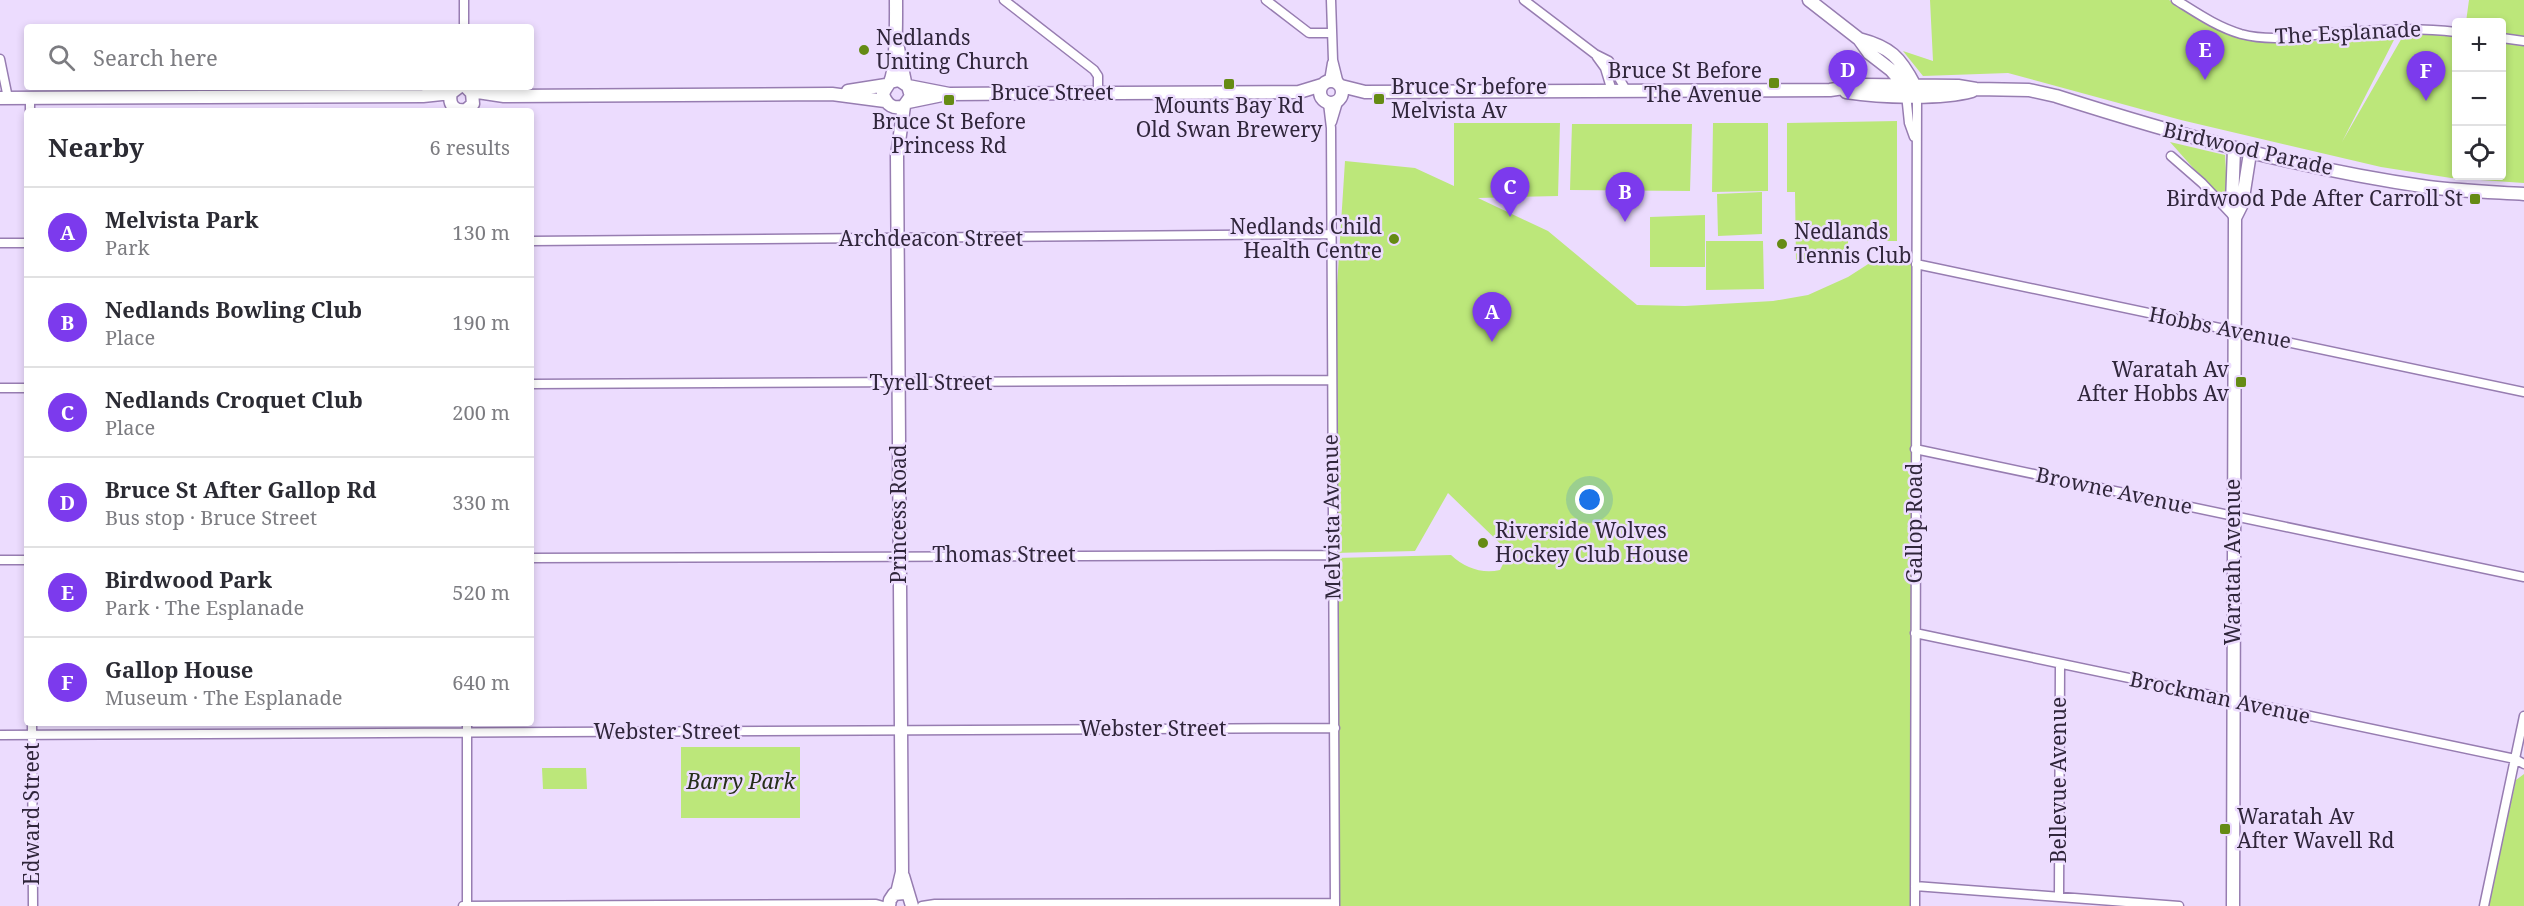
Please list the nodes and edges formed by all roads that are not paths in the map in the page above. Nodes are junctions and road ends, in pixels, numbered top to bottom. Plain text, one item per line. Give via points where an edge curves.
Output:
1 (464, 0) edge
2 (896, 0) edge
3 (1004, 0) edge
4 (1266, 0) edge
5 (1331, 0) edge
6 (1524, 0) edge
7 (1809, 0) edge
8 (2176, 0) edge
9 (464, 24) edge
10 (2452, 31) edge
11 (1331, 33) junction
12 (897, 38) junction
13 (2506, 39) edge
14 (2524, 41) edge
15 (1596, 54) junction
16 (0, 59) edge
17 (888, 84) junction
18 (907, 84) junction
19 (1626, 90) junction
20 (1911, 90) junction
21 (1612, 91) junction
22 (1333, 92) junction
23 (1098, 93) junction
24 (832, 94) junction
25 (949, 94) junction
26 (462, 97) edge
27 (4, 98) edge
28 (888, 103) junction
29 (906, 104) junction
30 (30, 105) edge
31 (2234, 149) junction
32 (2250, 153) junction
33 (897, 156) junction
34 (2171, 156) dead end
35 (2524, 194) edge
36 (2235, 218) junction
37 (1331, 234) junction
38 (897, 239) junction
39 (534, 241) edge
40 (0, 243) edge
41 (24, 243) edge
42 (1916, 264) junction
43 (2234, 331) junction
44 (1331, 380) junction
45 (898, 383) junction
46 (534, 384) edge
47 (0, 388) edge
48 (24, 388) edge
49 (2524, 392) edge
50 (1915, 449) junction
51 (2233, 516) junction
52 (899, 555) junction
53 (1333, 555) junction
54 (534, 558) edge
55 (0, 560) edge
56 (24, 560) edge
57 (2524, 577) edge
58 (1915, 633) junction
59 (2060, 664) junction
60 (2232, 700) junction
61 (2524, 716) edge
62 (32, 726) edge
63 (467, 726) edge
64 (1335, 728) junction
65 (900, 730) junction
66 (467, 733) junction
67 (0, 735) edge
68 (32, 735) junction
69 (2515, 759) junction
70 (2524, 764) edge
71 (1915, 886) junction
72 (2059, 896) junction
73 (902, 899) edge
74 (935, 904) junction
75 (1335, 904) edge
76 (879, 905) edge
77 (33, 906) edge
78 (465, 906) edge
79 (922, 906) edge
80 (1915, 906) edge
81 (2179, 906) edge
82 (2233, 906) edge
83 (2484, 906) edge

1 - 9 street
2 - 12 street
3 - 23 street via 1094,69
4 - 11 street via 1308,33
5 - 11 street, Melvista Avenue
6 - 15 street
7 - 20 street via 1859,39 1895,54 1904,65
8 - 10 street, The Esplanade via 2226,29 2256,37 2277,39 2394,28
11 - 22 street, Melvista Avenue
12 - 17 street
12 - 18 street
13 - 14 street
15 - 19 street via 1609,61
15 - 21 street
16 - 27 street
17 - 18 street via 896,80
17 - 24 street
17 - 28 street via 884,94
18 - 25 street, Bruce Street
18 - 29 street via 911,96
19 - 20 street, Bruce Street via 1830,90 1864,95
19 - 21 street, Bruce Street
20 - 31 street, Birdwood Parade via 1958,86 2029,90
20 - 42 street, Gallop Road via 1918,124
21 - 22 street, Bruce Street
22 - 23 street, Bruce Street
22 - 37 street, Melvista Avenue
23 - 25 street, Bruce Street
24 - 26 street
24 - 28 street
25 - 29 street, Bruce Street
26 - 30 street
27 - 30 street
28 - 29 street via 896,108
28 - 33 street, Princess Road
29 - 33 street, Princess Road
31 - 32 street, Birdwood Parade
31 - 36 street, Waratah Avenue
32 - 35 street, Birdwood Parade via 2428,187
32 - 36 street, Waratah Avenue via 2242,204
33 - 38 street, Princess Road
34 - 36 street
36 - 43 street, Waratah Avenue
37 - 38 street, Archdeacon Street
37 - 44 street, Melvista Avenue
38 - 39 street, Archdeacon Street
38 - 45 street, Princess Road
40 - 41 street
42 - 43 street, Hobbs Avenue
42 - 50 street, Gallop Road
43 - 49 street, Hobbs Avenue
43 - 51 street, Waratah Avenue
44 - 45 street, Tyrell Street
44 - 53 street, Melvista Avenue
45 - 46 street, Tyrell Street
45 - 52 street, Princess Road
47 - 48 street
50 - 51 street, Browne Avenue
50 - 58 street, Gallop Road
51 - 57 street, Browne Avenue
51 - 60 street, Waratah Avenue
52 - 53 street, Thomas Street
52 - 54 street, Thomas Street
52 - 65 street, Princess Road
53 - 64 street, Melvista Avenue
55 - 56 street
58 - 59 street, Brockman Avenue
58 - 71 street, Gallop Road
59 - 60 street, Brockman Avenue
59 - 72 street, Bellevue Avenue
60 - 69 street, Brockman Avenue
60 - 82 street, Waratah Avenue
61 - 69 street
62 - 68 street, Edward Street
63 - 66 street
64 - 65 street, Webster Street
64 - 75 street, Melvista Avenue
65 - 66 street, Webster Street
65 - 73 street, Princess Road
66 - 68 street, Webster Street
66 - 78 street
67 - 68 street, Webster Street
68 - 77 street, Edward Street
69 - 70 street, Brockman Avenue
69 - 83 street
71 - 72 street
71 - 80 street, Gallop Road
72 - 81 street
73 - 74 street
73 - 76 street
74 - 75 street
74 - 79 street
76 - 78 street

